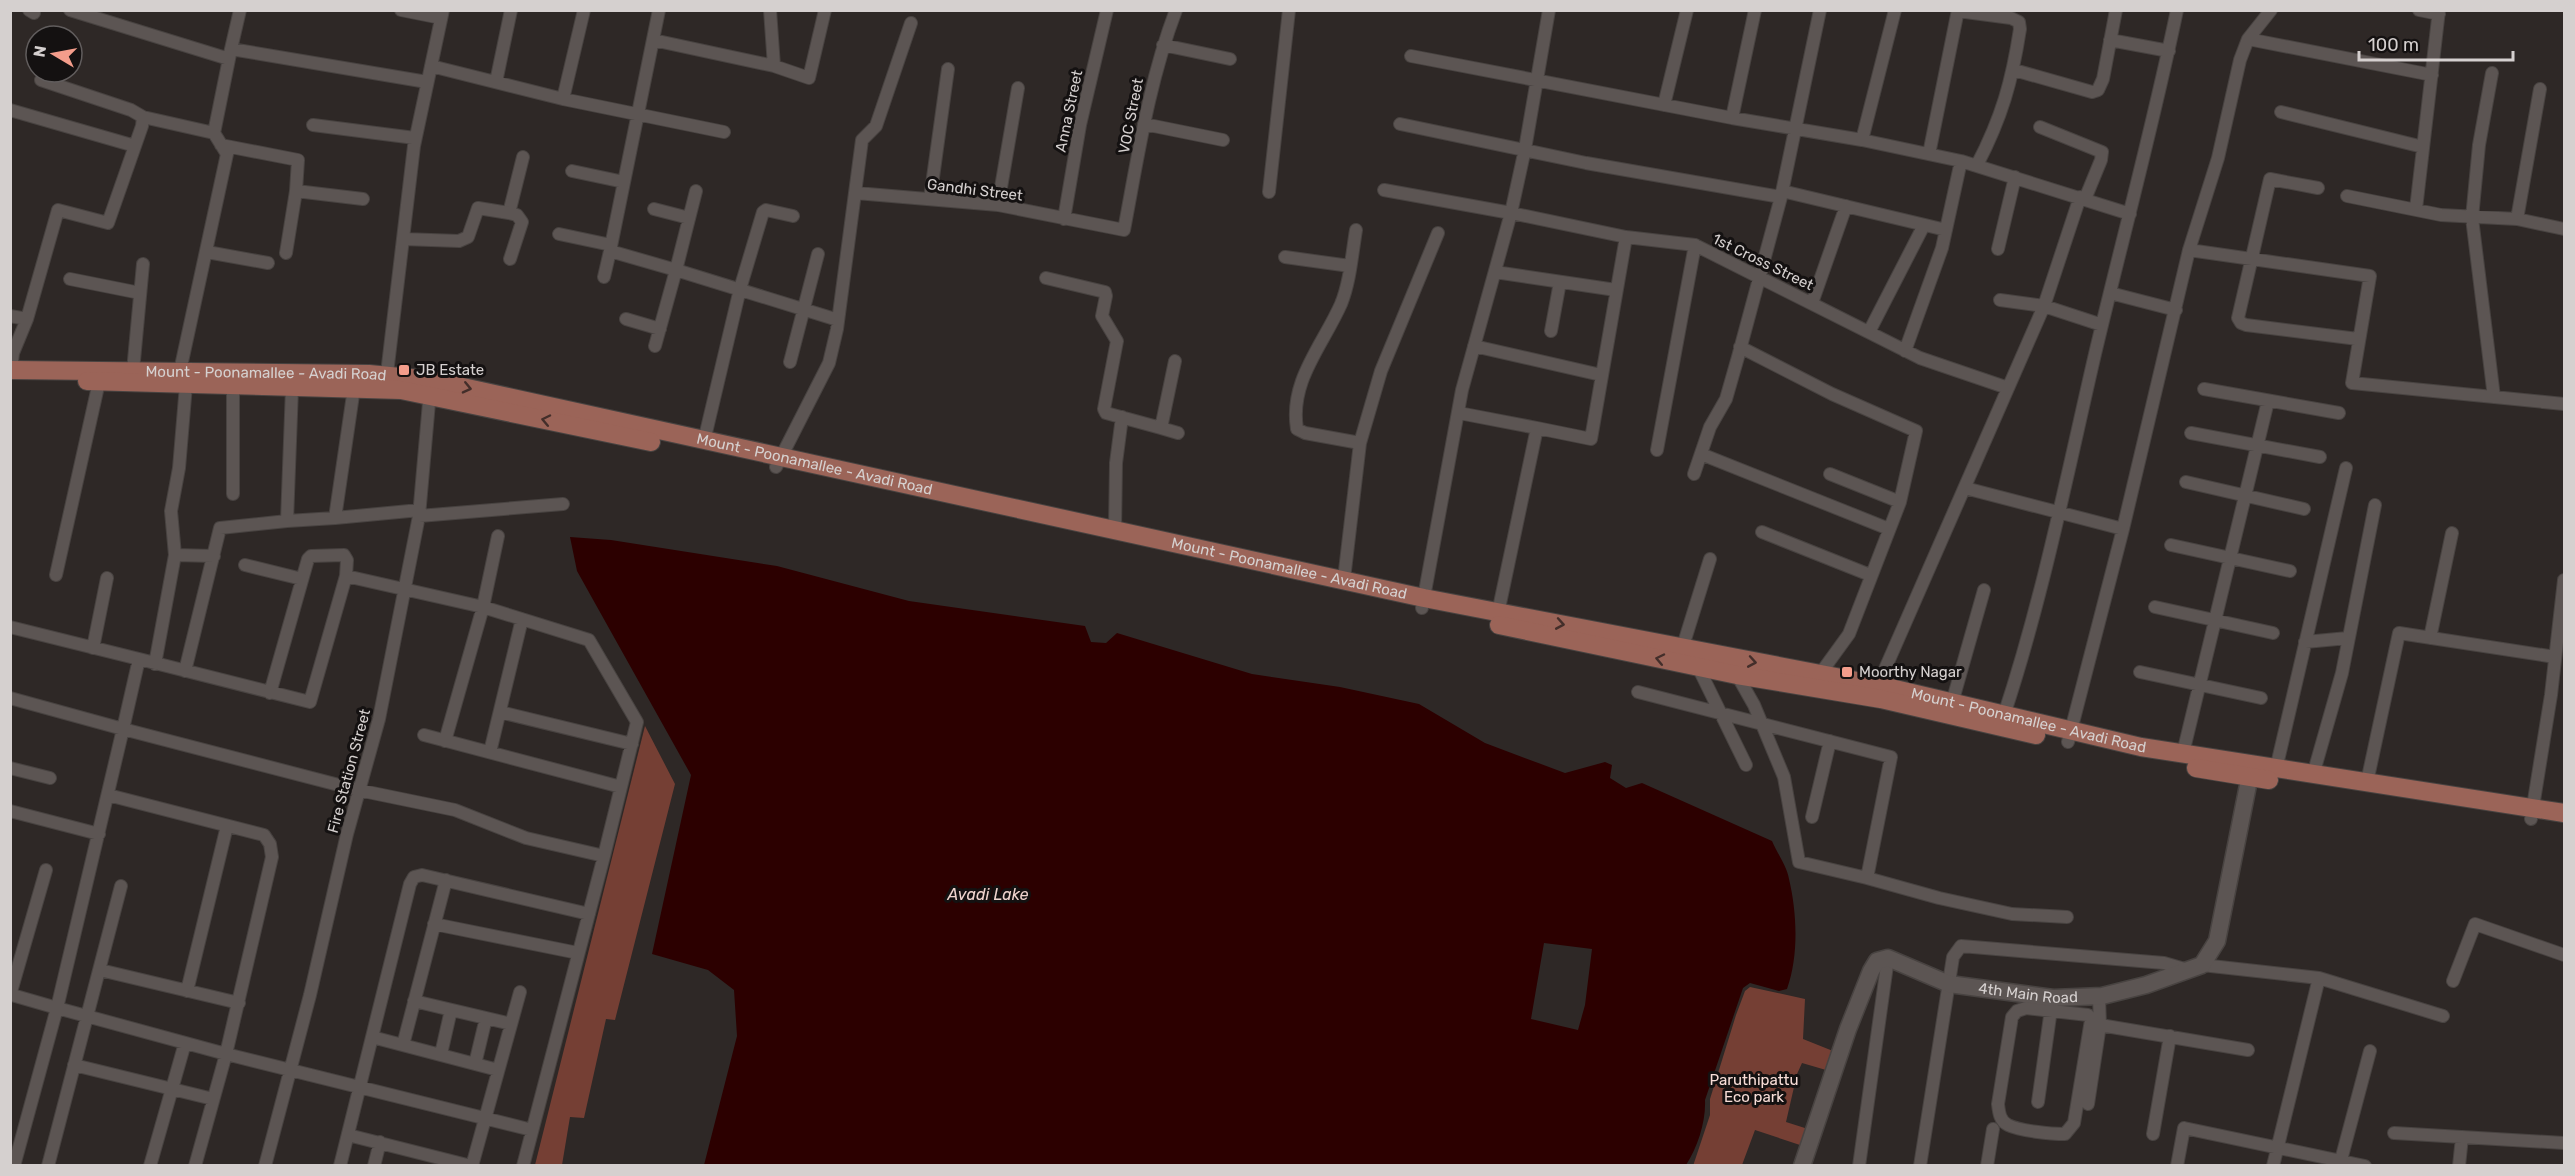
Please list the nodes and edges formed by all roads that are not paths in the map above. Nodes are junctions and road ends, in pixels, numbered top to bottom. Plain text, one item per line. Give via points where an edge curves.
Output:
1 (70, 10) edge
2 (240, 10) edge
3 (401, 10) edge
4 (511, 10) edge
5 (584, 10) edge
6 (659, 10) edge
7 (770, 10) edge
8 (825, 10) edge
9 (1107, 10) edge
10 (1176, 10) edge
11 (1289, 10) edge
12 (1549, 10) edge
13 (1687, 10) edge
14 (1755, 10) edge
15 (1820, 10) edge
16 (1894, 10) edge
17 (2116, 10) edge
18 (2177, 10) edge
19 (2271, 10) edge
20 (2419, 10) edge
21 (1958, 11) edge
22 (2439, 12) edge
23 (442, 14) edge
24 (911, 23) dead end
25 (2248, 39) junction
26 (653, 40) junction
27 (2110, 40) junction
28 (1162, 45) junction
29 (2169, 51) junction
30 (230, 54) junction
31 (1411, 56) dead end
32 (1230, 59) dead end
33 (431, 66) junction
34 (774, 66) junction
35 (948, 69) dead end
36 (2014, 70) junction
37 (2492, 73) dead end
38 (2432, 75) junction
39 (1538, 81) junction
40 (427, 82) junction
41 (496, 82) junction
42 (53, 84) edge
43 (1018, 88) dead end
44 (2540, 89) dead end
45 (563, 99) junction
46 (1664, 105) junction
47 (10, 110) edge
48 (2281, 112) dead end
49 (638, 114) junction
50 (143, 117) junction
51 (1732, 118) junction
52 (313, 124) dead end
53 (1144, 124) junction
54 (1400, 124) dead end
55 (2040, 127) dead end
56 (1794, 128) junction
57 (724, 132) dead end
58 (214, 133) junction
59 (415, 138) junction
60 (1223, 140) dead end
61 (1862, 140) junction
62 (222, 145) junction
63 (135, 146) junction
64 (2423, 147) junction
65 (1525, 149) junction
66 (1929, 154) junction
67 (523, 157) dead end
68 (1961, 161) junction
69 (1977, 165) junction
70 (572, 171) dead end
71 (2015, 177) junction
72 (624, 182) junction
73 (2318, 188) dead end
74 (1384, 190) dead end
75 (296, 191) junction
76 (696, 191) dead end
77 (1269, 192) dead end
78 (856, 193) junction
79 (1781, 194) junction
80 (2347, 196) dead end
81 (2083, 198) junction
82 (363, 199) dead end
83 (930, 199) junction
84 (998, 204) junction
85 (1846, 206) junction
86 (654, 209) dead end
87 (2415, 209) junction
88 (509, 213) junction
89 (1511, 213) junction
90 (2130, 214) junction
91 (793, 216) dead end
92 (689, 218) junction
93 (2472, 218) junction
94 (1064, 219) junction
95 (2517, 219) junction
96 (1924, 225) junction
97 (2565, 229) edge
98 (1124, 230) joint
99 (1356, 230) dead end
100 (1946, 230) junction
101 (1438, 233) dead end
102 (560, 234) dead end
103 (1626, 237) junction
104 (403, 239) junction
105 (1695, 245) junction
106 (610, 248) junction
107 (1998, 249) dead end
108 (2189, 250) junction
109 (207, 252) junction
110 (286, 253) dead end
111 (818, 254) dead end
112 (1285, 257) dead end
113 (510, 259) dead end
114 (2253, 260) junction
115 (268, 262) dead end
116 (143, 264) dead end
117 (1350, 266) junction
118 (676, 270) junction
119 (1495, 272) junction
120 (1760, 276) junction
121 (604, 277) dead end
122 (1046, 278) dead end
123 (70, 279) dead end
124 (1560, 282) junction
125 (740, 289) junction
126 (1616, 290) junction
127 (2110, 292) junction
128 (140, 293) junction
129 (2000, 300) dead end
130 (1812, 303) junction
131 (2044, 306) junction
132 (804, 309) junction
133 (2176, 310) junction
134 (10, 316) edge
135 (27, 319) junction
136 (626, 319) dead end
137 (838, 320) junction
138 (2102, 324) junction
139 (660, 329) junction
140 (1551, 332) dead end
141 (1869, 332) junction
142 (2358, 339) junction
143 (655, 346) dead end
144 (1474, 346) junction
145 (1740, 347) junction
146 (1905, 351) junction
147 (1175, 361) dead end
148 (790, 362) dead end
149 (11, 369) edge
150 (133, 370) junction
151 (1601, 375) junction
152 (183, 378) junction
153 (10, 379) edge
154 (99, 382) junction
155 (386, 382) junction
156 (233, 385) junction
157 (292, 388) junction
158 (354, 388) junction
159 (430, 388) junction
160 (2008, 388) junction
161 (2204, 389) dead end
162 (2494, 397) junction
163 (2268, 401) junction
164 (2565, 404) edge
165 (1459, 412) junction
166 (2339, 413) dead end
167 (1122, 417) junction
168 (1161, 428) junction
169 (1537, 428) junction
170 (2192, 432) dead end
171 (1178, 433) dead end
172 (704, 441) junction
173 (1360, 443) junction
174 (2257, 446) junction
175 (1657, 450) dead end
176 (1701, 454) junction
177 (2320, 457) dead end
178 (778, 462) junction
179 (2346, 468) dead end
180 (1694, 474) dead end
181 (1830, 474) dead end
182 (2186, 482) dead end
183 (1965, 488) junction
184 (233, 494) dead end
185 (2246, 495) junction
186 (1900, 502) junction
187 (562, 504) dead end
188 (2375, 505) dead end
189 (2304, 509) dead end
190 (2059, 512) junction
191 (420, 513) junction
192 (335, 518) junction
193 (287, 520) junction
194 (1889, 529) junction
195 (2123, 529) junction
196 (1115, 531) junction
197 (1762, 532) dead end
198 (2452, 533) dead end
199 (498, 536) dead end
200 (2171, 545) dead end
201 (175, 555) junction
202 (214, 556) junction
203 (2231, 558) junction
204 (1710, 559) dead end
205 (245, 565) dead end
206 (2290, 571) dead end
207 (56, 575) dead end
208 (1870, 575) junction
209 (346, 576) junction
210 (107, 579) dead end
211 (302, 579) junction
212 (1344, 579) junction
213 (2565, 580) edge
214 (405, 588) junction
215 (1984, 590) dead end
216 (1423, 603) junction
217 (483, 607) junction
218 (2155, 608) dead end
219 (1498, 613) junction
220 (522, 619) junction
221 (2216, 621) junction
222 (10, 627) edge
223 (2273, 633) dead end
224 (2348, 638) junction
225 (2430, 638) junction
226 (2305, 642) junction
227 (1683, 646) junction
228 (93, 648) junction
229 (2555, 657) junction
230 (139, 660) junction
231 (155, 664) junction
232 (1698, 667) junction
233 (185, 672) junction
234 (2140, 672) dead end
235 (1820, 674) junction
236 (1737, 675) junction
237 (1878, 685) junction
238 (2199, 686) junction
239 (1638, 692) dead end
240 (270, 693) junction
241 (10, 698) edge
242 (2261, 698) dead end
243 (1952, 702) junction
244 (500, 712) junction
245 (1721, 714) junction
246 (2004, 715) junction
247 (1762, 724) junction
248 (123, 729) junction
249 (424, 735) dead end
250 (2069, 736) junction
251 (445, 741) junction
252 (1830, 741) junction
253 (632, 744) junction
254 (490, 752) junction
255 (2183, 753) junction
256 (1746, 765) dead end
257 (10, 768) edge
258 (2276, 769) junction
259 (2251, 771) junction
260 (2313, 774) junction
261 (50, 778) dead end
262 (2367, 782) junction
263 (621, 787) junction
264 (358, 790) junction
265 (108, 795) junction
266 (10, 811) edge
267 (2565, 813) edge
268 (2532, 814) junction
269 (1812, 817) dead end
270 (2565, 823) edge
271 (227, 826) junction
272 (99, 834) junction
273 (604, 856) junction
274 (46, 870) dead end
275 (1868, 878) junction
276 (446, 880) junction
277 (121, 886) dead end
278 (589, 914) junction
279 (2067, 917) dead end
280 (434, 924) junction
281 (10, 945) edge
282 (24, 948) junction
283 (578, 953) junction
284 (2565, 955) edge
285 (1888, 958) junction
286 (2195, 968) junction
287 (100, 970) junction
288 (2319, 978) junction
289 (2453, 981) dead end
290 (1949, 984) junction
291 (187, 991) junction
292 (520, 992) dead end
293 (11, 995) edge
294 (2099, 996) junction
295 (414, 1001) junction
296 (238, 1003) junction
297 (2052, 1004) junction
298 (57, 1008) junction
299 (451, 1010) junction
300 (2444, 1016) dead end
301 (87, 1017) junction
302 (486, 1018) junction
303 (511, 1024) junction
304 (2100, 1025) junction
305 (2170, 1036) junction
306 (372, 1037) junction
307 (185, 1043) junction
308 (403, 1045) junction
309 (2248, 1050) dead end
310 (2370, 1051) dead end
311 (226, 1054) junction
312 (441, 1054) junction
313 (475, 1064) junction
314 (74, 1065) junction
315 (290, 1070) junction
316 (498, 1070) junction
317 (360, 1087) junction
318 (171, 1089) junction
319 (213, 1099) junction
320 (2038, 1102) dead end
321 (2088, 1104) dead end
322 (485, 1118) junction
323 (1994, 1128) dead end
324 (532, 1130) junction
325 (2394, 1133) dead end
326 (2152, 1134) dead end
327 (348, 1135) junction
328 (2462, 1137) junction
329 (380, 1142) junction
330 (2565, 1143) edge
331 (2277, 1149) junction
332 (2341, 1160) junction
333 (14, 1166) edge
334 (48, 1166) edge
335 (150, 1166) edge
336 (195, 1166) edge
337 (265, 1166) edge
338 (340, 1166) edge
339 (374, 1166) edge
340 (471, 1166) edge
341 (523, 1166) edge
342 (1802, 1166) edge
343 (1859, 1166) edge
344 (1920, 1166) edge
345 (1987, 1166) edge
346 (2177, 1166) edge
347 (2273, 1166) edge
348 (2365, 1166) edge
349 (2459, 1166) edge

1 - 30 street
2 - 30 street
3 - 23 street
4 - 41 street
5 - 45 street
6 - 26 street
7 - 34 street
8 - 34 street via 809,78
9 - 94 street, Anna Street via 1080,124
10 - 28 street, VOC Street
11 - 77 street
12 - 39 street
13 - 46 street
14 - 51 street
15 - 56 street
16 - 61 street
17 - 27 street
18 - 29 street
19 - 25 street
20 - 22 street
21 - 36 street via 2019,22
21 - 66 street
22 - 38 street
23 - 33 street
24 - 78 street via 876,126 862,140
25 - 38 street
25 - 108 street via 2218,158
26 - 34 street
26 - 49 street
27 - 29 street
27 - 36 street via 2103,79 2098,90 2092,92
28 - 32 street
28 - 53 street, VOC Street
29 - 90 street
30 - 40 street
30 - 58 street
31 - 39 street
33 - 40 street
33 - 41 street
35 - 83 street
36 - 69 street via 1996,128
37 - 93 street via 2479,145
38 - 64 street
39 - 46 street
39 - 65 street
40 - 59 street
41 - 45 street
42 - 50 street
43 - 84 street
44 - 95 street
45 - 49 street
46 - 51 street
47 - 63 street
48 - 64 street
49 - 57 street
49 - 72 street
50 - 58 street
50 - 63 street
51 - 56 street
52 - 59 street
53 - 60 street
53 - 98 street, VOC Street
54 - 65 street
55 - 81 street via 2102,152
56 - 61 street
56 - 79 street
58 - 62 street
59 - 104 street
61 - 66 street
62 - 75 street via 296,158
62 - 109 street via 227,154
63 - 135 street via 108,223 58,210
64 - 87 street
65 - 79 street via 1586,163
65 - 89 street
66 - 68 street
67 - 88 street
68 - 69 street
68 - 100 street
69 - 71 street
70 - 72 street
71 - 81 street
71 - 107 street
72 - 106 street
73 - 114 street via 2270,179
74 - 89 street, 1st Cross Street
75 - 82 street
75 - 110 street
76 - 92 street
78 - 83 street, Gandhi Street
78 - 137 street
79 - 85 street
79 - 120 street
80 - 87 street
81 - 90 street
81 - 131 street
83 - 84 street, Gandhi Street
84 - 94 street, Gandhi Street
85 - 96 street
85 - 130 street
86 - 92 street
87 - 93 street
88 - 104 street via 478,208 468,237 459,241
88 - 113 street via 522,222
89 - 103 street, 1st Cross Street
89 - 119 street
90 - 127 street
91 - 125 street via 764,211
92 - 118 street
93 - 95 street
93 - 162 street
94 - 98 street, Gandhi Street
95 - 97 street
96 - 100 street
96 - 141 street
99 - 117 street
100 - 146 street
101 - 173 street via 1381,371
102 - 106 street
103 - 105 street, 1st Cross Street
103 - 126 street
104 - 155 street
105 - 120 street, 1st Cross Street
105 - 175 street
106 - 118 street
106 - 121 street
108 - 114 street
108 - 133 street
109 - 115 street
109 - 152 street
111 - 132 street
112 - 117 street
114 - 142 street via 2370,276
114 - 142 street via 2239,312 2241,323
116 - 128 street
117 - 173 street via 1342,302 1300,385 1295,416 1297,429 1305,433
118 - 125 street
118 - 139 street
119 - 124 street
119 - 144 street
120 - 130 street, 1st Cross Street
120 - 145 street
122 - 167 street via 1105,292 1102,316 1116,341 1104,409
123 - 128 street
124 - 126 street
124 - 140 street
125 - 132 street
125 - 172 street
126 - 151 street
127 - 133 street
127 - 138 street
128 - 150 street
129 - 131 street
130 - 141 street, 1st Cross Street
131 - 138 street
131 - 160 street
132 - 137 street
132 - 148 street
133 - 195 street
134 - 135 street
135 - 149 street
136 - 139 street
137 - 178 street via 829,363
138 - 190 street
139 - 143 street
141 - 146 street, 1st Cross Street
142 - 162 street via 2352,383
144 - 151 street
144 - 165 street
145 - 176 street via 1726,399
145 - 186 street via 1916,431
146 - 160 street, 1st Cross Street
147 - 168 street
149 - 150 main road, Mount - Poonamallee - Avadi Road
150 - 152 main road, Mount - Poonamallee - Avadi Road
151 - 169 street via 1591,440
152 - 154 main road, Mount - Poonamallee - Avadi Road
152 - 155 main road, Mount - Poonamallee - Avadi Road
152 - 156 main road, Mount - Poonamallee - Avadi Road
152 - 201 street via 179,468 171,512
153 - 154 main road, Mount - Poonamallee - Avadi Road
154 - 207 street
155 - 158 main road, Mount - Poonamallee - Avadi Road
155 - 159 main road, Mount - Poonamallee - Avadi Road
156 - 157 main road, Mount - Poonamallee - Avadi Road
156 - 184 street
157 - 158 main road, Mount - Poonamallee - Avadi Road
157 - 193 street
158 - 192 street
159 -> 172 main road, Mount - Poonamallee - Avadi Road
178 -> 159 main road, Mount - Poonamallee - Avadi Road
159 - 191 street, Fire Station Street
160 - 183 street
161 - 163 street
162 - 164 street
163 - 166 street
163 - 174 street
165 - 169 street
165 - 216 street
167 - 168 street
167 - 196 street via 1116,463
168 - 171 street
169 - 219 street
170 - 174 street
172 - 178 main road, Mount - Poonamallee - Avadi Road
173 - 212 street
174 - 177 street
174 - 185 street
176 - 180 street
176 - 194 street
178 - 196 main road, Mount - Poonamallee - Avadi Road
178 - 216 main road, Mount - Poonamallee - Avadi Road
179 - 226 street
181 - 186 street
182 - 185 street
183 - 190 street
183 - 237 street
185 - 189 street
185 - 203 street
186 - 194 street
187 - 191 street
188 - 224 street
190 - 195 street
190 - 246 street via 2026,648
191 - 192 street
191 - 214 street, Fire Station Street
192 - 193 street
193 - 202 street via 220,528
194 - 208 street
195 - 250 street
196 - 212 main road, Mount - Poonamallee - Avadi Road
197 - 208 street
198 - 225 street
199 - 217 street
200 - 203 street
201 - 202 street
201 - 231 street
202 - 233 street
203 - 206 street
203 - 221 street
204 - 227 street
205 - 211 street
208 - 235 street via 1849,634
209 - 211 street via 344,555 311,556
209 - 214 street
209 - 240 street via 311,702
210 - 228 street
211 - 240 street
212 - 216 main road, Mount - Poonamallee - Avadi Road
213 - 229 street
214 - 217 street
214 - 264 street, Fire Station Street via 379,719
215 - 243 street
216 - 219 main road, Mount - Poonamallee - Avadi Road
232 -> 216 main road, Mount - Poonamallee - Avadi Road
217 - 220 street
217 - 251 street
218 - 221 street
219 -> 227 main road, Mount - Poonamallee - Avadi Road
220 - 244 street
220 - 253 street via 589,640 638,722
221 - 223 street
221 - 238 street
222 - 228 street
224 - 226 street
224 - 260 street
225 - 229 street
225 - 262 street via 2399,633
226 - 258 street
227 -> 235 main road, Mount - Poonamallee - Avadi Road
228 - 230 street
229 - 268 street
230 - 231 street
230 - 248 street
231 - 233 street
232 - 236 main road, Mount - Poonamallee - Avadi Road
232 - 245 street
233 - 240 street
234 - 238 street
235 - 237 main road, Mount - Poonamallee - Avadi Road
236 - 247 street
236 - 250 main road, Mount - Poonamallee - Avadi Road
237 - 243 main road, Mount - Poonamallee - Avadi Road
238 - 242 street
238 - 255 street
239 - 245 street
241 - 248 street
243 - 246 main road, Mount - Poonamallee - Avadi Road
244 - 253 street
244 - 254 street
245 - 247 street
245 - 256 street
246 - 250 main road, Mount - Poonamallee - Avadi Road
247 - 252 street
247 - 275 street via 1784,777 1799,862
248 - 264 street
248 - 265 street
249 - 251 street
250 - 255 main road, Mount - Poonamallee - Avadi Road
250 - 259 main road, Mount - Poonamallee - Avadi Road via 2137,758
251 - 254 street
252 - 269 street
252 - 275 street via 1891,757
253 - 263 street
254 - 263 street
255 - 259 main road, Mount - Poonamallee - Avadi Road
257 - 261 street
258 - 259 main road, Mount - Poonamallee - Avadi Road
258 - 260 main road, Mount - Poonamallee - Avadi Road
259 - 268 main road, Mount - Poonamallee - Avadi Road
259 - 286 main road via 2217,941
260 - 262 main road, Mount - Poonamallee - Avadi Road
262 - 268 main road, Mount - Poonamallee - Avadi Road
263 - 273 street
264 - 273 street via 455,810 526,838
264 - 315 street, Fire Station Street
265 - 271 street
265 - 272 street
266 - 272 street
267 - 268 main road, Mount - Poonamallee - Avadi Road
268 - 270 main road, Mount - Poonamallee - Avadi Road
271 - 291 street
271 - 296 street via 264,835 272,857
272 - 298 street
273 - 278 street
274 - 282 street
275 - 279 street via 2012,914
276 - 278 street
276 - 280 street
276 - 306 street via 422,874 414,876 410,884
277 - 287 street
278 - 283 street
280 - 283 street
280 - 295 street
281 - 282 street
282 - 293 street
283 - 324 street
284 - 289 street via 2475,924
285 - 290 main road, 4th Main Road
285 - 342 main road via 1877,961 1867,979
285 - 343 street
286 - 288 street
286 - 290 street via 1961,946 1953,957
286 - 294 main road, 4th Main Road
287 - 291 street
287 - 301 street
288 - 300 street
288 - 331 street
290 - 297 main road, 4th Main Road
290 - 344 street
291 - 296 street
292 - 303 street
293 - 298 street
294 - 297 main road, 4th Main Road
294 - 304 street
295 - 299 street
295 - 308 street
296 - 311 street
297 - 297 street via 2088,1015 2091,1020 2074,1124 2065,1134 2008,1125 2000,1117 1998,1104 2012,1017 2026,1008
297 - 320 street
298 - 301 street
298 - 333 street
299 - 302 street
299 - 312 street
301 - 307 street
301 - 314 street
302 - 303 street
302 - 313 street
303 - 316 street
304 - 305 street
304 - 321 street
305 - 309 street
305 - 326 street
306 - 308 street
306 - 317 street
307 - 311 street
307 - 318 street
308 - 312 street
310 - 332 street
311 - 315 street
311 - 319 street
312 - 313 street
313 - 316 street
314 - 318 street
314 - 334 street
315 - 317 street
315 - 337 street, Fire Station Street
316 - 322 street
317 - 322 street
317 - 327 street
318 - 319 street
318 - 335 street
319 - 336 street
322 - 324 street
322 - 340 street
323 - 345 street
324 - 341 street
325 - 328 street
327 - 329 street
327 - 338 street
328 - 330 street
328 - 349 street
329 - 339 street
329 - 340 street
331 - 332 street
331 - 346 street via 2184,1128
331 - 347 street
332 - 348 street

